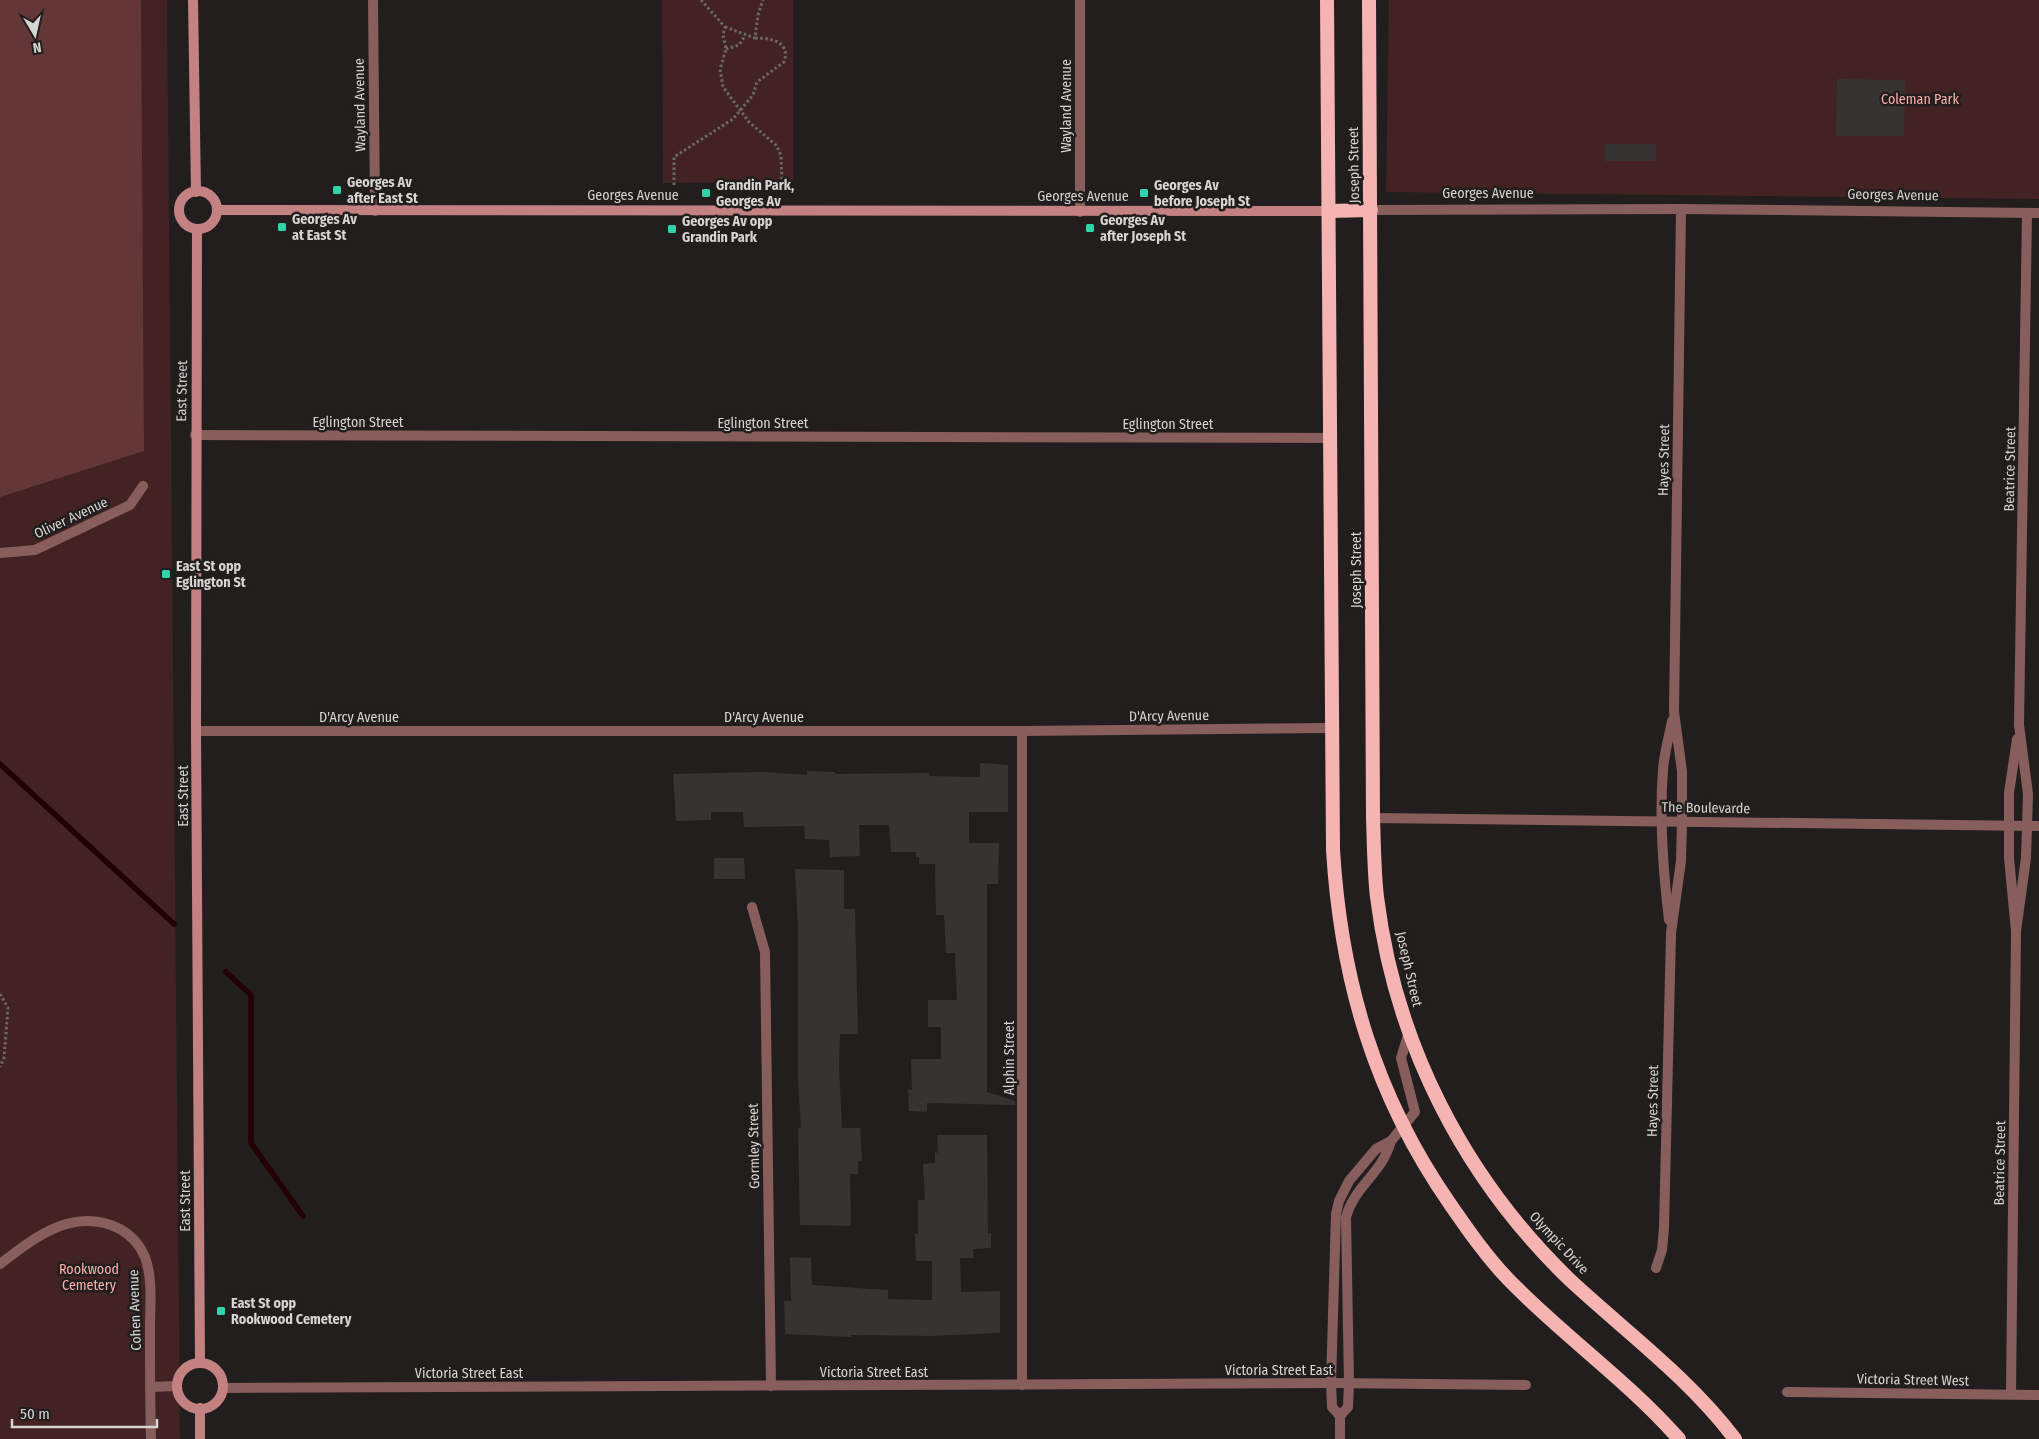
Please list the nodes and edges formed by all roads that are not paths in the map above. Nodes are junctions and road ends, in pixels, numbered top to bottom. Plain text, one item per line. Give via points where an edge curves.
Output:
1 (192, 0) edge
2 (373, 0) edge
3 (1080, 0) edge
4 (1327, 0) edge
5 (1369, 0) edge
6 (196, 192) junction
7 (1681, 209) junction
8 (217, 210) junction
9 (1371, 210) junction
10 (375, 211) junction
11 (1329, 211) junction
12 (1080, 212) junction
13 (2027, 213) junction
14 (2039, 213) edge
15 (197, 229) junction
16 (195, 435) junction
17 (1330, 438) junction
18 (143, 486) dead end
19 (0, 553) edge
20 (1674, 712) junction
21 (2019, 725) junction
22 (1332, 728) junction
23 (196, 731) junction
24 (1022, 731) junction
25 (1373, 818) junction
26 (1662, 821) junction
27 (1682, 821) junction
28 (2009, 825) junction
29 (2026, 826) junction
30 (2039, 826) edge
31 (752, 907) dead end
32 (2016, 931) junction
33 (1671, 934) junction
34 (1409, 1032) junction
35 (1403, 1128) junction
36 (1391, 1141) junction
37 (0, 1264) edge
38 (1656, 1268) dead end
39 (1346, 1283) junction
40 (1334, 1284) junction
41 (200, 1362) junction
42 (1331, 1383) junction
43 (1349, 1383) junction
44 (1022, 1385) junction
45 (1526, 1385) dead end
46 (177, 1386) junction
47 (771, 1386) junction
48 (150, 1387) junction
49 (223, 1388) junction
50 (1787, 1392) dead end
51 (2011, 1394) junction
52 (2039, 1395) edge
53 (200, 1408) junction
54 (1340, 1416) junction
55 (151, 1439) edge
56 (200, 1439) edge
57 (1340, 1439) edge
58 (1679, 1439) edge
59 (1735, 1439) edge

1 - 6 main road
2 - 10 street, Wayland Avenue
3 - 12 street, Wayland Avenue
4 - 11 highway, Joseph Street
5 - 9 highway, Joseph Street
6 - 8 main road via 212,198
6 - 15 main road via 184,197 178,209 182,222
7 - 9 street, Georges Avenue
7 - 13 street, Georges Avenue
7 - 20 street, Hayes Street
8 - 10 main road, Georges Avenue
8 - 15 main road via 210,225
9 - 11 highway, Georges Avenue
9 - 25 highway, Joseph Street
10 - 12 main road, Georges Avenue
11 - 12 main road, Georges Avenue
11 - 17 highway, Joseph Street
13 - 14 street, Georges Avenue
13 - 21 street, Beatrice Street
15 - 16 main road, East Street
16 - 17 street, Eglington Street
16 - 23 main road, East Street
17 - 22 highway, Joseph Street
18 - 19 street, Oliver Avenue via 130,505 35,550
20 - 26 street, Hayes Street via 1663,769
20 - 27 street, Hayes Street via 1682,770
21 - 28 street, Beatrice Street via 2009,794
21 - 29 street, Beatrice Street via 2028,794
22 - 24 street, D'Arcy Avenue
22 - 35 highway, Joseph Street via 1333,850 1340,930 1359,1016
23 - 24 street, D'Arcy Avenue
23 - 41 main road, East Street
24 - 44 street, Alphin Street
25 - 26 street, The Boulevarde
25 - 34 highway, Joseph Street via 1379,905 1388,956
26 - 27 street, The Boulevarde
26 - 33 street, Hayes Street via 1662,860
27 - 28 street, The Boulevarde
27 - 33 street, Hayes Street via 1681,861
28 - 29 street, The Boulevarde
28 - 32 street, Beatrice Street
29 - 30 street, The Boulevarde
29 - 32 street, Beatrice Street via 2026,858
31 - 47 street, Gormley Street via 766,952
32 - 51 street, Beatrice Street
33 - 38 street, Hayes Street via 1664,1228
34 - 35 street via 1401,1058 1415,1112
34 - 59 highway, Olympic Drive via 1437,1102 1495,1195 1551,1261 1673,1372 1709,1407
35 - 36 street
35 - 58 highway via 1450,1205 1507,1278 1640,1397
36 - 39 street via 1387,1158 1349,1206 1345,1227
36 - 40 street via 1376,1149 1349,1180 1338,1201
37 - 48 street, Cohen Avenue via 32,1238 72,1222 109,1224 125,1232 145,1256 149,1272
39 - 40 street
39 - 43 street
40 - 42 street
41 - 46 main road via 184,1369
41 - 49 main road via 216,1369 222,1377
42 - 43 street, Victoria Street East
42 - 44 street, Victoria Street East
42 - 54 street via 1332,1407
43 - 45 street, Victoria Street East
43 - 54 street via 1348,1407
44 - 47 street, Victoria Street East
46 - 48 street
46 - 53 main road via 184,1401
47 - 49 street, Victoria Street East
48 - 55 street, Cohen Avenue
49 - 53 main road via 216,1402
50 - 51 street, Victoria Street West
51 - 52 street, Victoria Street West
53 - 56 main road
54 - 57 street

